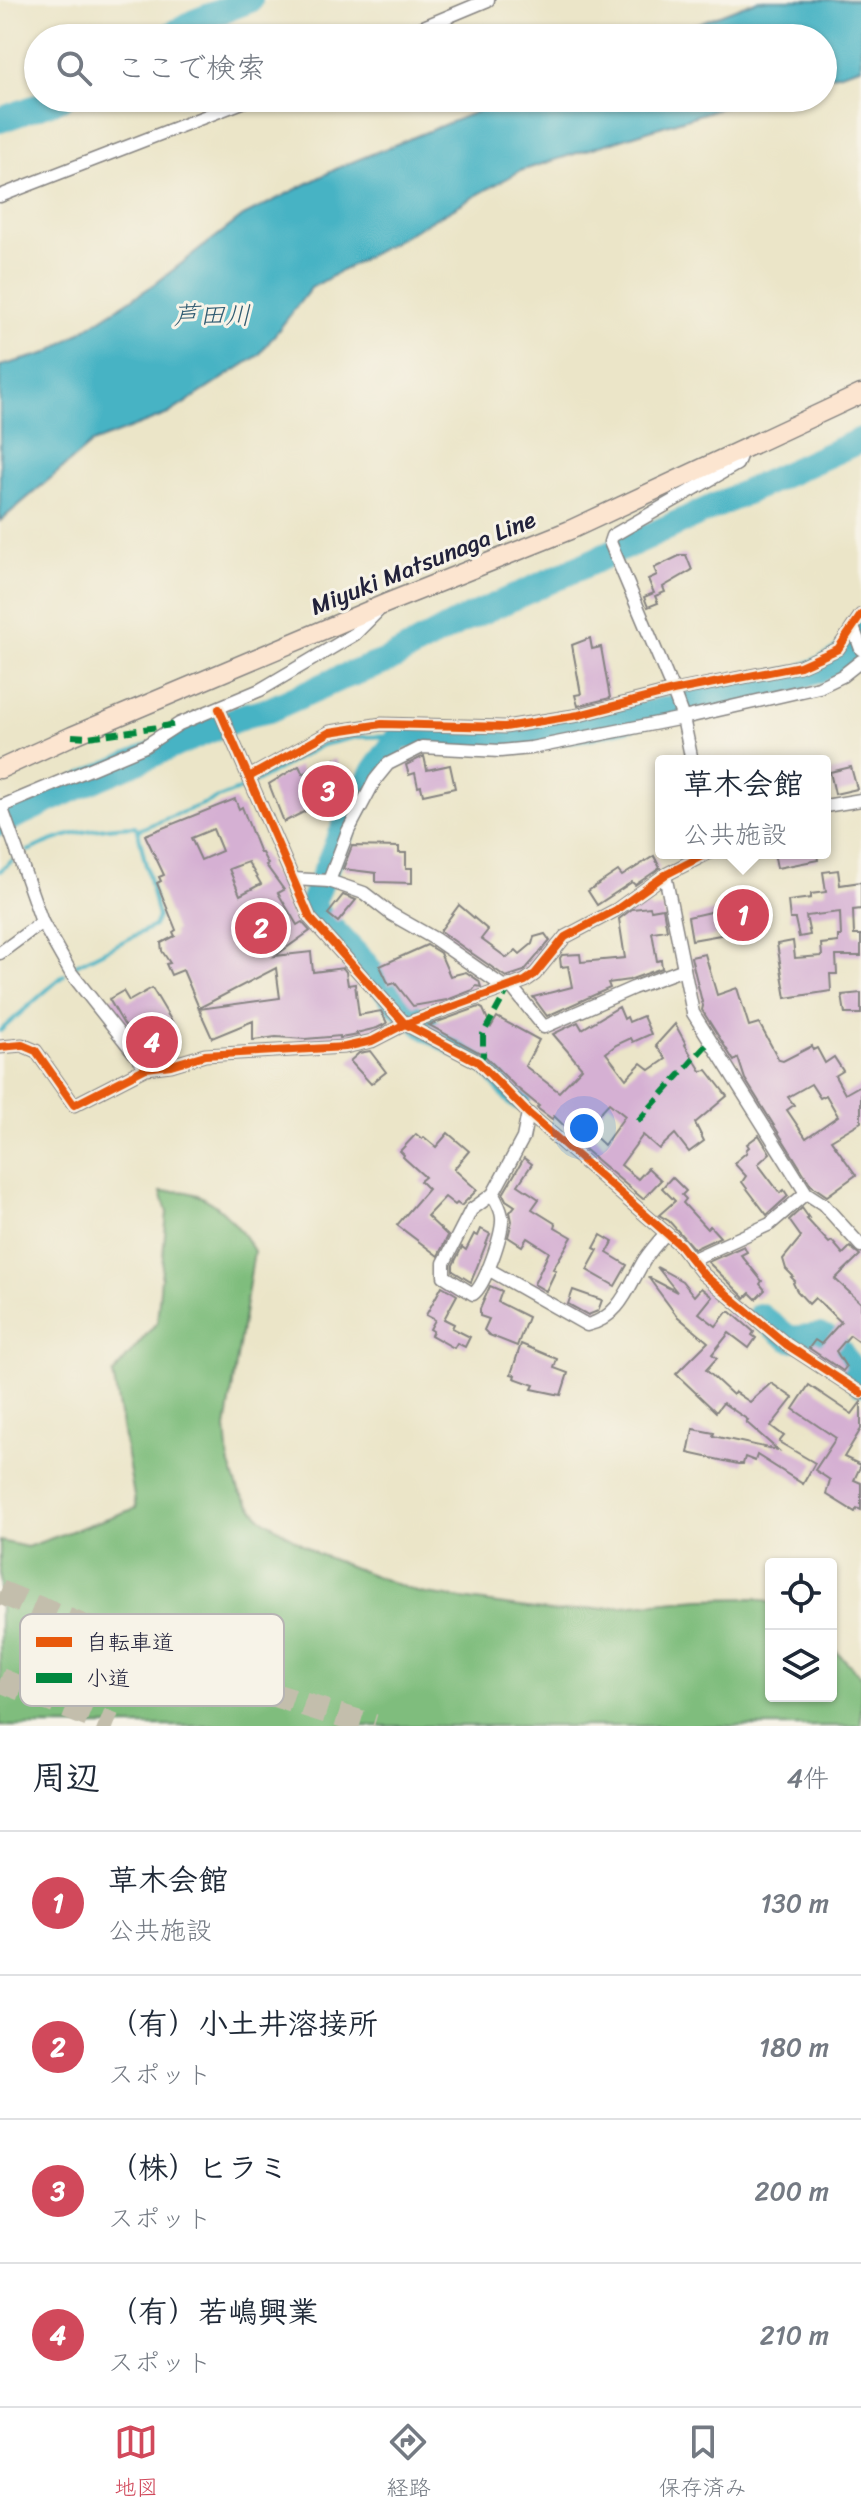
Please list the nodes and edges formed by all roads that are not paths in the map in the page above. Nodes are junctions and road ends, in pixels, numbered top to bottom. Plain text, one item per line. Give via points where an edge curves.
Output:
1 (488, 0) edge
2 (431, 24) edge
3 (217, 112) edge
4 (0, 196) edge
5 (861, 394) edge
6 (743, 448) junction
7 (387, 603) junction
8 (861, 615) edge
9 (854, 631) junction
10 (861, 649) edge
11 (861, 661) edge
12 (674, 694) junction
13 (682, 715) junction
14 (223, 719) junction
15 (691, 755) edge
16 (0, 769) edge
17 (251, 782) junction
18 (861, 800) edge
19 (831, 805) edge
20 (1, 809) edge
21 (689, 859) edge
22 (665, 875) junction
23 (293, 879) junction
24 (323, 880) junction
25 (42, 922) junction
26 (0, 953) edge
27 (684, 969) junction
28 (507, 986) junction
29 (413, 1021) junction
30 (0, 1047) edge
31 (146, 1068) junction
32 (528, 1113) junction
33 (806, 1193) junction
34 (493, 1194) junction
35 (666, 1233) junction
36 (861, 1246) edge
37 (695, 1258) junction
38 (488, 1269) junction
39 (861, 1393) edge

1 - 2 street
3 - 4 street
5 - 6 main road, Miyuki Matsunaga Line
6 - 7 main road, Miyuki Matsunaga Line via 570,530
6 - 12 street via 737,464 612,536 613,552
7 - 14 street via 355,634 260,690
7 - 16 main road, Miyuki Matsunaga Line
8 - 9 street
9 - 10 street
9 - 12 street via 838,649 809,663
11 - 13 street via 819,687
12 - 13 street
12 - 17 street via 505,727 382,724 330,732
13 - 15 street
13 - 24 street via 531,748 422,747 388,764 375,780
14 - 17 street
14 - 20 street via 179,724 145,746
17 - 23 street
18 - 19 street
20 - 25 street
21 - 22 street
22 - 27 street
22 - 28 street via 565,937 535,974
23 - 24 street
23 - 29 street via 310,918
24 - 28 street via 364,893
25 - 26 street
25 - 31 street via 71,973
27 - 28 street via 544,1027
27 - 33 street via 693,1013
28 - 29 street
29 - 31 street via 372,1041 345,1047 205,1055
29 - 32 street via 478,1062
30 - 31 street via 22,1045 36,1051 74,1105
32 - 34 street via 523,1138
32 - 35 street
33 - 36 street
33 - 37 street via 770,1224
34 - 38 street via 502,1219
34 - 38 street via 471,1210 444,1263 444,1276 473,1294
35 - 37 street
35 - 38 street via 618,1307 602,1322 587,1325
37 - 39 street via 703,1274 787,1345

